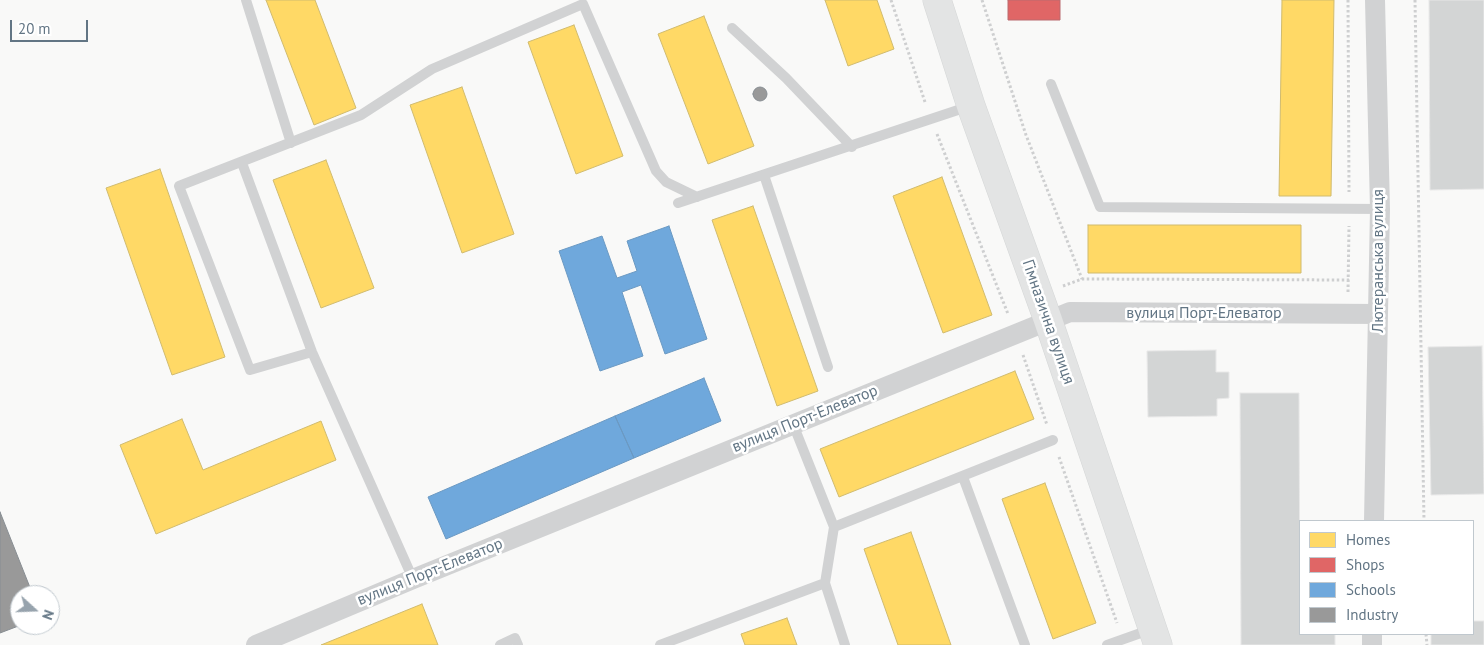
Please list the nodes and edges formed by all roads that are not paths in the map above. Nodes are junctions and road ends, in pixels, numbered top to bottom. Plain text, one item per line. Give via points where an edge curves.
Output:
1 (246, 0) edge
2 (937, 0) edge
3 (1375, 0) edge
4 (732, 28) dead end
5 (1052, 84) dead end
6 (971, 106) junction
7 (291, 144) junction
8 (852, 147) junction
9 (242, 163) junction
10 (764, 175) junction
11 (697, 197) junction
12 (678, 203) dead end
13 (1380, 209) junction
14 (1378, 314) junction
15 (1048, 320) junction
16 (312, 352) junction
17 (828, 366) dead end
18 (793, 424) junction
19 (1053, 440) road end
20 (964, 477) junction
21 (1374, 520) edge
22 (834, 527) junction
23 (413, 579) junction
24 (825, 582) junction
25 (1156, 637) edge
26 (256, 645) edge
27 (500, 645) edge
28 (518, 645) edge
29 (660, 645) edge
30 (845, 645) edge
31 (1025, 645) edge
32 (1107, 645) edge

1 - 7 lane
2 - 6 street, Гімназична вулиця
3 - 13 street, Лютеранська вулиця
4 - 8 lane via 786,78
5 - 13 lane via 1100,206
6 - 8 lane
6 - 15 street, Гімназична вулиця
7 - 9 lane
7 - 11 lane via 361,115 432,69 584,4 656,171 666,182
8 - 10 lane
9 - 16 lane
9 - 16 lane via 179,186 250,370
10 - 11 lane
10 - 17 lane
11 - 12 lane
13 - 14 street, Лютеранська вулиця
14 - 15 street, вулиця Порт-Елеватор via 1070,312
14 - 21 street, Лютеранська вулиця
15 - 18 street, вулиця Порт-Елеватор
15 - 25 street, Гімназична вулиця
16 - 23 lane
18 - 22 lane
18 - 23 street, вулиця Порт-Елеватор
19 - 20 lane
20 - 22 lane
20 - 31 lane
22 - 24 lane
23 - 26 street, вулиця Порт-Елеватор
24 - 29 lane
24 - 30 lane
25 - 32 lane
27 - 28 lane via 515,638

